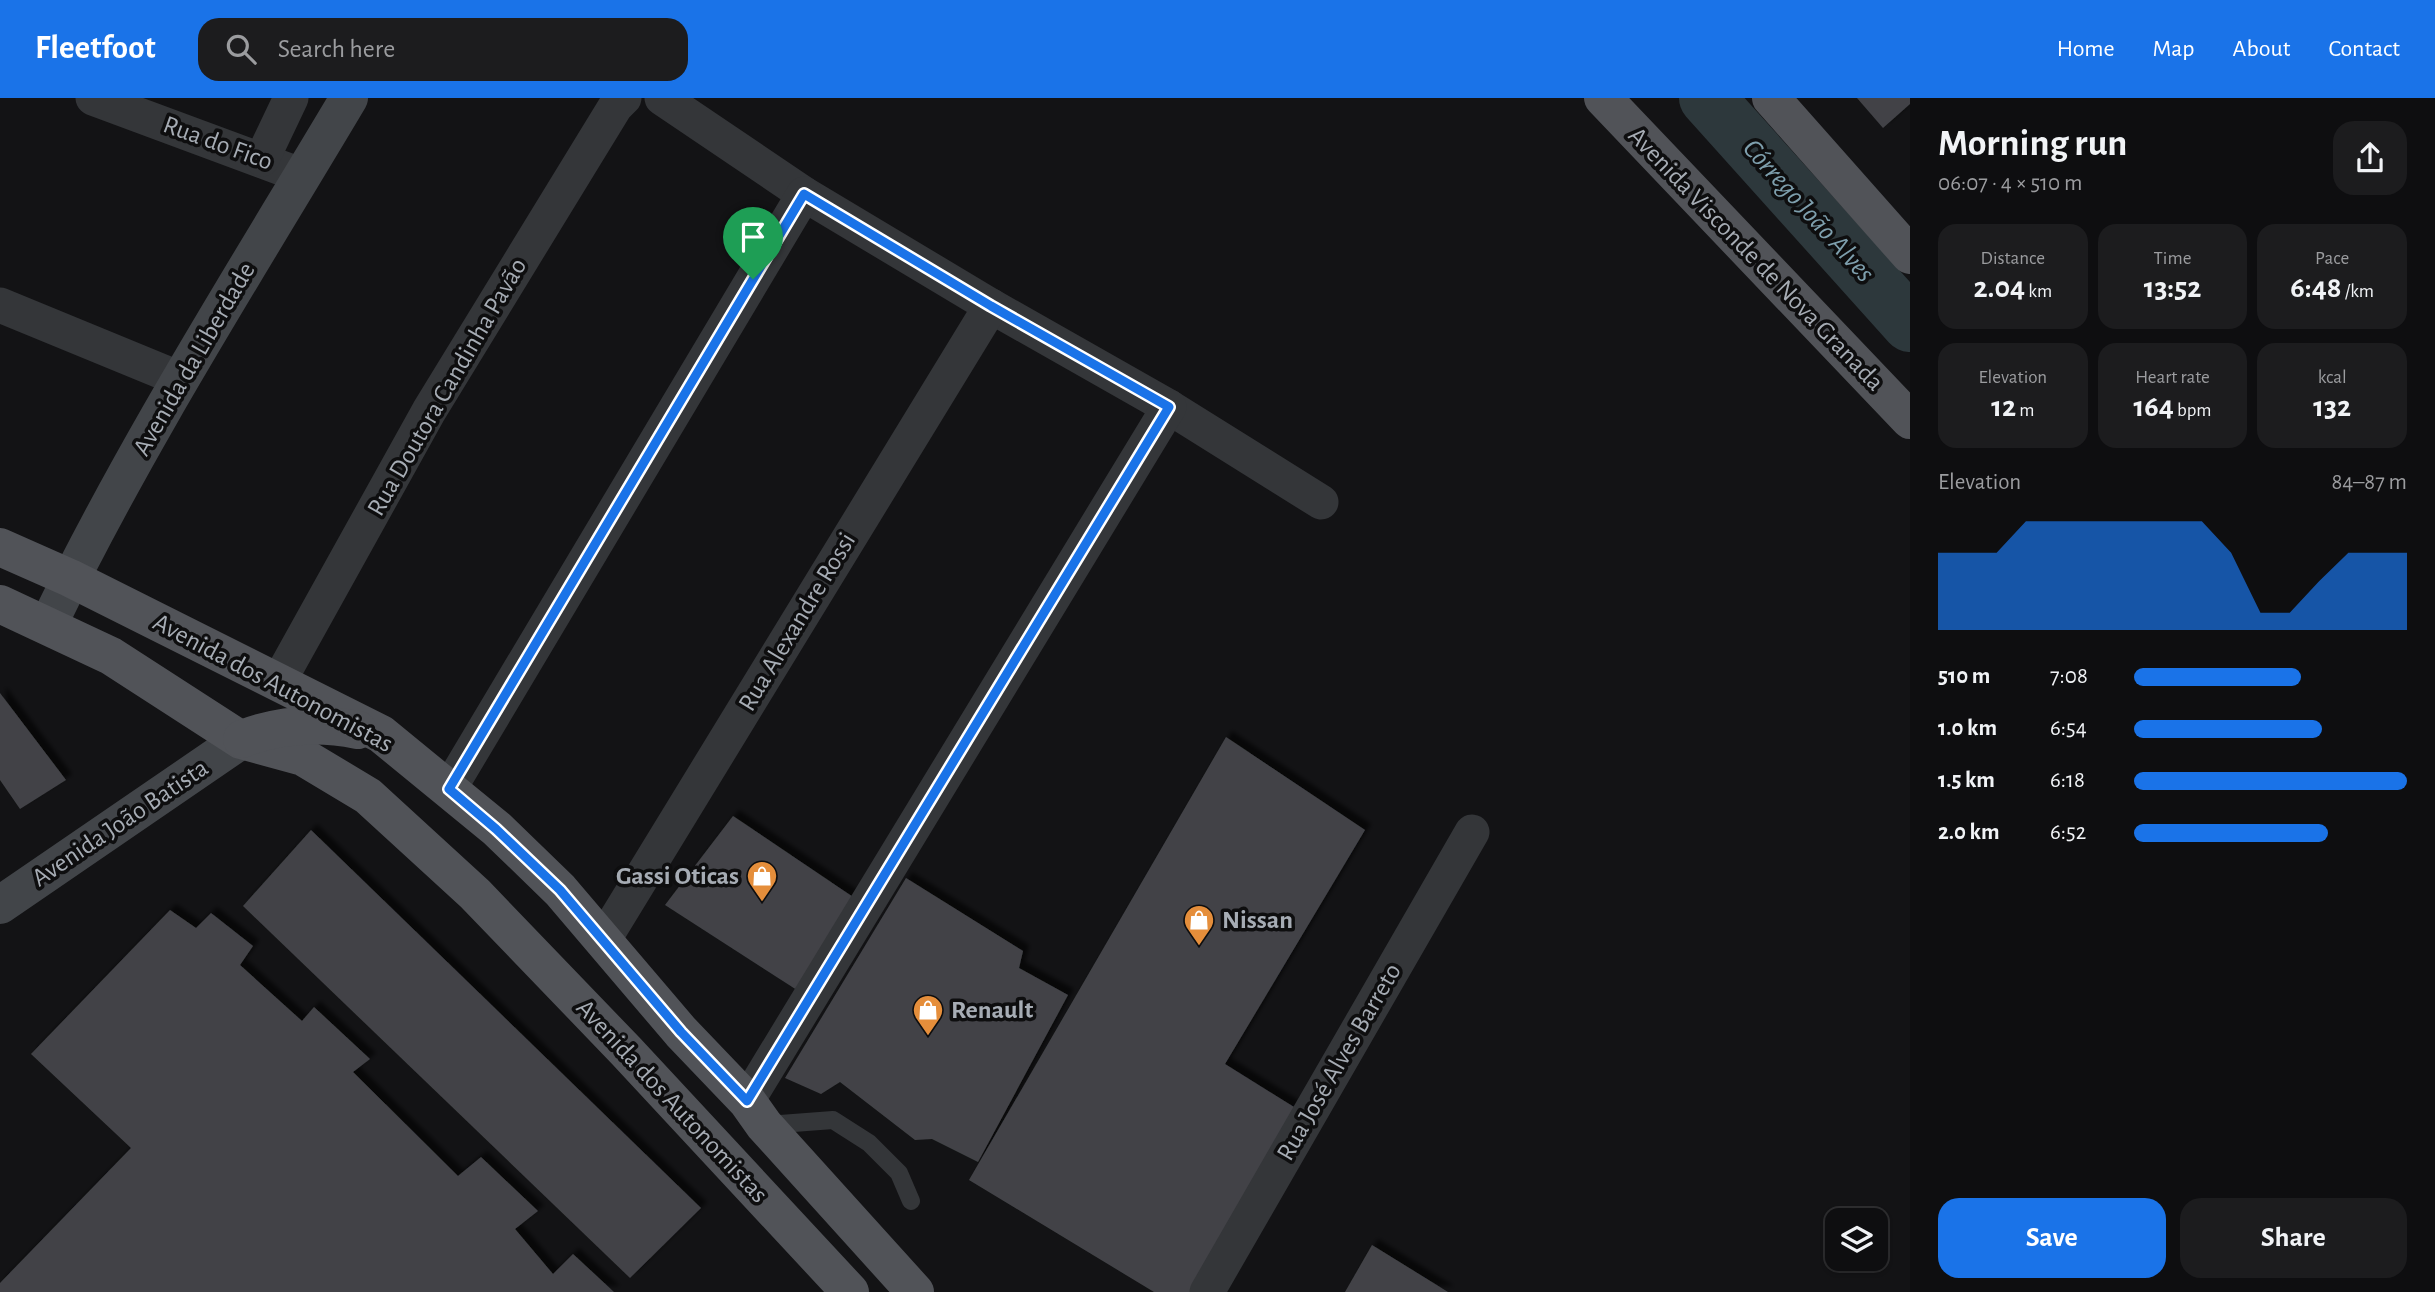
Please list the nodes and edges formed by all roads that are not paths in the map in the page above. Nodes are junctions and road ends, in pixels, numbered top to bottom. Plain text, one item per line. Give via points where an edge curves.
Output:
1 (93, 98) edge
2 (291, 98) edge
3 (349, 98) edge
4 (624, 98) edge
5 (1603, 98) edge
6 (1771, 98) edge
7 (664, 99) edge
8 (262, 159) junction
9 (303, 176) junction
10 (804, 194) junction
11 (1910, 254) edge
12 (0, 305) edge
13 (991, 306) junction
14 (180, 379) junction
15 (1169, 407) junction
16 (1910, 421) edge
17 (1321, 502) dead end
18 (0, 547) edge
19 (70, 578) junction
20 (0, 604) edge
21 (48, 625) junction
22 (279, 681) junction
23 (381, 734) junction
24 (241, 740) junction
25 (449, 789) junction
26 (1472, 832) dead end
27 (0, 905) edge
28 (604, 939) junction
29 (756, 1113) junction
30 (911, 1202) dead end
31 (850, 1292) edge
32 (915, 1292) edge
33 (1207, 1292) edge

1 - 8 street, Rua do Fico
2 - 8 street
3 - 9 main road, Avenida da Liberdade
4 - 22 street, Rua Doutora Candinha Pavão via 429,411
5 - 16 main road, Avenida Visconde de Nova Granada
6 - 11 main road
7 - 10 street
8 - 9 street, Rua do Fico
9 - 14 main road, Avenida da Liberdade
10 - 13 street
10 - 25 street
12 - 14 street
13 - 15 street
13 - 28 street, Rua Alexandre Rossi
14 - 19 main road, Avenida da Liberdade
15 - 17 street
15 - 29 street
18 - 19 main road, Avenida dos Autonomistas
19 - 21 main road, Avenida da Liberdade
19 - 22 main road, Avenida dos Autonomistas
20 - 21 main road, Avenida dos Autonomistas
21 - 24 main road, Avenida dos Autonomistas via 111,656
22 - 23 main road, Avenida dos Autonomistas
23 - 24 main road via 330,724 266,730
23 - 25 main road, Avenida dos Autonomistas
24 - 27 main road, Avenida João Batista
24 - 31 main road, Avenida dos Autonomistas via 303,757 368,796 475,894
25 - 28 main road, Avenida dos Autonomistas via 560,890
26 - 33 street, Rua José Alves Barreto
28 - 29 main road, Avenida dos Autonomistas
29 - 30 lane via 833,1120 869,1143 899,1173
29 - 32 main road, Avenida dos Autonomistas

